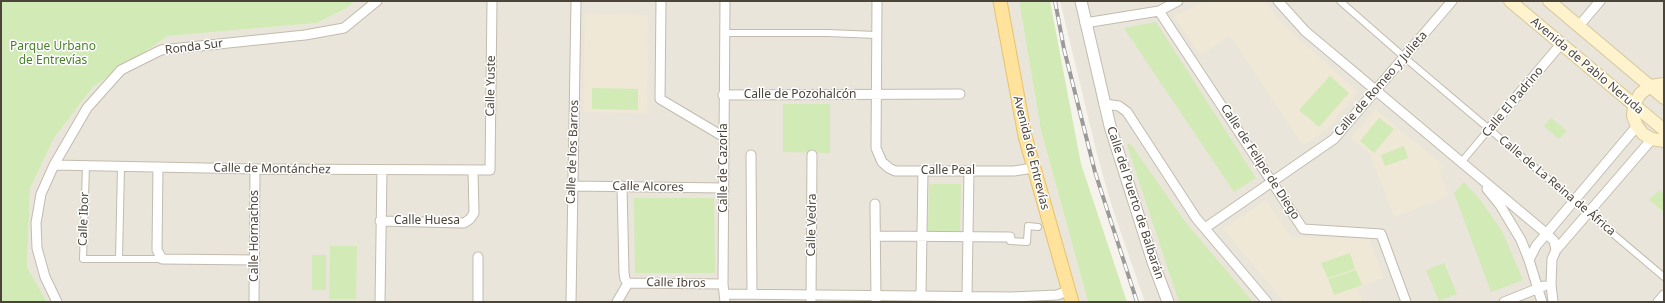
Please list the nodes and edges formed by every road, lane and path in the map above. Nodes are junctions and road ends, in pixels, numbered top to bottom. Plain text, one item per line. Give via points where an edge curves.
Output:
1 (377, 1) edge
2 (492, 1) edge
3 (576, 1) edge
4 (661, 1) edge
5 (725, 1) edge
6 (877, 1) edge
7 (1000, 1) edge
8 (1080, 1) edge
9 (1178, 1) edge
10 (1278, 1) edge
11 (1340, 1) edge
12 (1452, 1) edge
13 (1510, 1) edge
14 (1548, 1) edge
15 (1600, 1) edge
16 (1159, 11) junction
17 (1085, 23) junction
18 (1578, 27) junction
19 (725, 33) junction
20 (876, 35) junction
21 (1561, 44) junction
22 (1404, 57) junction
23 (1664, 84) edge
24 (1650, 86) junction
25 (1375, 91) junction
26 (960, 94) dead end
27 (724, 95) junction
28 (876, 95) junction
29 (1664, 98) edge
30 (1104, 104) junction
31 (1634, 105) junction
32 (1637, 126) junction
33 (1490, 128) junction
34 (1664, 130) edge
35 (724, 137) junction
36 (1658, 140) edge
37 (751, 155) dead end
38 (812, 155) dead end
39 (1464, 159) dead end
40 (54, 165) junction
41 (86, 166) junction
42 (121, 166) junction
43 (158, 167) junction
44 (1033, 168) junction
45 (255, 169) junction
46 (382, 170) junction
47 (473, 170) junction
48 (490, 170) joint
49 (923, 171) junction
50 (969, 171) junction
51 (1478, 178) junction
52 (1272, 181) junction
53 (572, 186) junction
54 (622, 186) junction
55 (724, 188) junction
56 (1574, 201) junction
57 (875, 204) dead end
58 (1589, 213) junction
59 (380, 221) junction
60 (1038, 227) dead end
61 (1205, 228) junction
62 (1547, 234) junction
63 (875, 236) junction
64 (923, 237) junction
65 (968, 237) junction
66 (1010, 239) joint
67 (1556, 250) junction
68 (478, 257) dead end
69 (162, 258) junction
70 (119, 259) junction
71 (254, 260) junction
72 (1530, 260) junction
73 (1664, 277) edge
74 (628, 283) junction
75 (723, 284) junction
76 (1551, 284) junction
77 (1538, 288) junction
78 (921, 296) junction
79 (966, 296) junction
80 (1664, 296) edge
81 (755, 297) edge
82 (1070, 297) edge
83 (725, 298) edge
84 (811, 298) edge
85 (876, 299) edge
86 (57, 302) edge
87 (254, 302) edge
88 (380, 302) edge
89 (478, 302) edge
90 (571, 302) edge
91 (617, 302) edge
92 (1168, 302) edge
93 (1267, 302) edge
94 (1406, 302) edge
95 (1504, 302) edge
96 (1542, 302) edge
97 (1553, 302) edge
98 (1658, 302) edge

1 - 40 street, Ronda Sur via 344,28 305,35 161,50 126,67 104,87 87,108
2 - 48 street, Calle Yuste
3 - 53 street, Calle de los Barros
4 - 35 street via 660,99
5 - 19 street, Calle de Cazorla
6 - 20 street
7 - 44 main road, Avenida de Entrevías via 1015,88
8 - 17 street, Calle del Puerto de Balbarán
9 - 16 street
10 - 25 street via 1305,31
11 - 22 street, Calle de La Reina de África
12 - 22 street, Calle de Romeo y Julieta
13 - 21 main road, Avenida de Pablo Neruda
14 - 18 main road, Avenida de Pablo Neruda
15 - 18 street
16 - 17 street
16 - 52 street, Calle de Felipe de Diego
17 - 30 street, Calle del Puerto de Balbarán
18 - 24 main road, Avenida de Pablo Neruda
19 - 20 street
19 - 27 street, Calle de Cazorla
20 - 28 street
21 - 31 main road, Avenida de Pablo Neruda
21 - 33 street, Calle El Padrino
22 - 25 street, Calle de Romeo y Julieta
22 - 33 street, Calle de La Reina de África
23 - 24 main road
24 - 29 main road, Avenida de Pablo Neruda
24 - 31 main road via 1640,94
25 - 51 street
25 - 52 street, Calle de Romeo y Julieta via 1334,139
26 - 28 street, Calle de Pozohalcón
27 - 28 street, Calle de Pozohalcón
27 - 35 street, Calle de Cazorla
28 - 49 street, Calle Peal via 878,156 894,171
30 - 61 street, Calle del Puerto de Balbarán via 1119,106 1127,112
30 - 92 street, Calle del Puerto de Balbarán via 1126,179
31 - 32 main road via 1633,116
31 - 34 main road, Avenida de Pablo Neruda
32 - 36 main road via 1643,134
32 - 56 street
33 - 39 street, Calle El Padrino
33 - 56 street, Calle de La Reina de África
35 - 55 street, Calle de Cazorla
36 - 58 street
37 - 81 street
38 - 84 street, Calle Vedra
40 - 41 street, Calle de Montánchez
40 - 86 street, Ronda Sur via 41,194 36,223 37,248 43,270
41 - 42 street, Calle de Montánchez
41 - 70 street, Calle Ibor via 83,259
42 - 43 street, Calle de Montánchez
42 - 70 street
43 - 45 street, Calle de Montánchez
43 - 69 street via 157,250
44 - 50 street, Calle Peal via 1014,171
44 - 82 main road, Avenida de Entrevías
45 - 46 street, Calle de Montánchez
45 - 71 street, Calle Hornachos
46 - 47 street, Calle de Montánchez
46 - 59 street
47 - 48 street, Calle de Montánchez
47 - 59 street, Calle Huesa via 474,213 470,219 464,222
49 - 50 street, Calle Peal
49 - 64 street
50 - 65 street
51 - 62 street
51 - 72 street via 1500,205
52 - 61 street, Calle de Romeo y Julieta
52 - 94 street, Calle de Felipe de Diego via 1303,229 1381,234
53 - 54 street, Calle Alcores
53 - 90 street, Calle de los Barros
54 - 55 street, Calle Alcores
54 - 74 street via 624,279
55 - 75 street, Calle de Cazorla
56 - 58 street, Calle de La Reina de África
56 - 62 street
57 - 63 street
58 - 67 street
58 - 73 street, Calle de La Reina de África
59 - 88 street
60 - 66 street via 1028,226 1027,242
61 - 93 street, Calle del Puerto de Balbarán
62 - 67 street via 1554,241
62 - 72 street via 1536,246
63 - 64 street
63 - 85 street
64 - 65 street
64 - 78 street
65 - 66 street
65 - 79 street
67 - 76 street via 1552,259
68 - 89 street
69 - 70 street, Calle Ibor
69 - 71 street, Calle Ibor
71 - 87 street, Calle Hornachos
72 - 77 street
74 - 75 street, Calle Ibros
74 - 91 street
75 - 83 street, Calle de Cazorla
76 - 77 street
76 - 97 street
77 - 95 street
77 - 96 street
78 - 79 street
78 - 85 street
79 - 82 street
80 - 98 street
81 - 83 street
81 - 84 street
84 - 85 street

